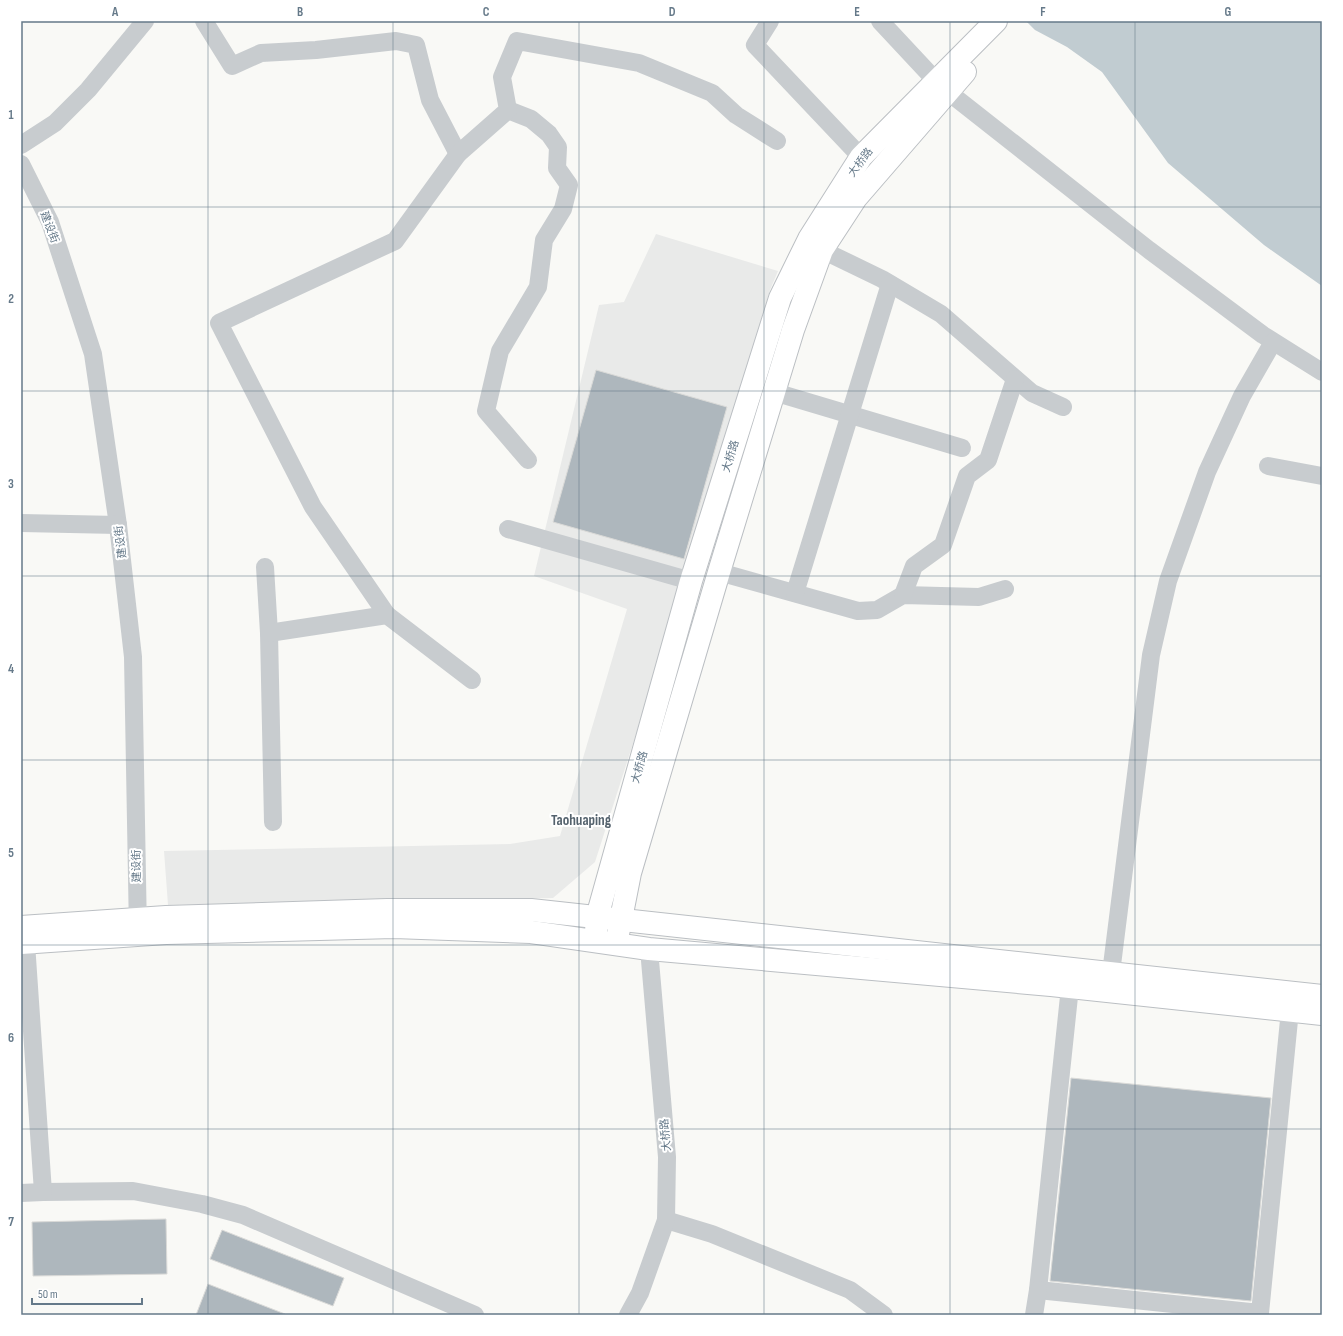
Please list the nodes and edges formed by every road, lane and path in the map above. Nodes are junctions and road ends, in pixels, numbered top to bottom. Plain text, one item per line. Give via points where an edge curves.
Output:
1 (145, 21) edge
2 (204, 21) edge
3 (770, 21) edge
4 (880, 21) edge
5 (1012, 21) edge
6 (992, 31) edge
7 (941, 86) junction
8 (508, 110) junction
9 (777, 141) dead end
10 (21, 145) edge
11 (458, 154) junction
12 (861, 157) junction
13 (21, 164) edge
14 (822, 250) junction
15 (890, 284) junction
16 (1273, 342) junction
17 (1322, 372) edge
18 (1015, 379) junction
19 (774, 392) junction
20 (1063, 407) dead end
21 (850, 415) junction
22 (962, 448) dead end
23 (528, 460) dead end
24 (1268, 466) dead end
25 (1322, 476) edge
26 (21, 523) edge
27 (118, 525) junction
28 (508, 528) dead end
29 (265, 567) dead end
30 (719, 572) junction
31 (691, 581) junction
32 (1005, 589) dead end
33 (795, 593) junction
34 (903, 595) junction
35 (387, 615) junction
36 (269, 633) junction
37 (472, 680) dead end
38 (273, 822) dead end
39 (597, 917) junction
40 (620, 920) junction
41 (137, 927) junction
42 (22, 938) edge
43 (595, 942) junction
44 (617, 944) junction
45 (649, 949) junction
46 (1112, 982) junction
47 (1070, 987) junction
48 (1322, 996) edge
49 (1290, 1010) junction
50 (1322, 1014) edge
51 (43, 1192) junction
52 (21, 1193) edge
53 (666, 1220) junction
54 (1038, 1290) junction
55 (1260, 1314) edge
56 (475, 1315) edge
57 (628, 1315) edge
58 (884, 1315) edge
59 (1034, 1315) edge

1 - 10 street via 88,90 54,123
2 - 11 street via 232,66 261,53 396,41 416,45 430,100
3 - 12 street via 755,45
4 - 7 street
5 - 6 main road, 大桥路
6 - 7 main road, 大桥路
7 - 12 main road, 大桥路
7 - 14 main road via 856,198
7 - 16 street via 1149,250
8 - 9 street via 502,77 517,41 639,63 712,93 736,115
8 - 11 street
8 - 23 street via 531,119 549,134 558,147 557,168 568,185 563,209 544,240 538,287 500,351 486,411
11 - 35 street via 395,241 219,323 313,507
12 - 31 main road, 大桥路 via 809,239 780,298
13 - 27 street, 建设街 via 50,222 93,354
14 - 15 street
14 - 19 main road
15 - 18 street via 941,314
15 - 21 street
16 - 17 street
16 - 46 street via 1242,396 1207,472 1168,581 1151,655
18 - 20 street via 1032,393
18 - 34 street via 988,460 967,476 943,545 914,566
19 - 21 street
19 - 30 main road
21 - 22 street
21 - 33 street
24 - 25 street
26 - 27 street
27 - 41 street, 建设街 via 133,657
28 - 31 street
29 - 36 street
30 - 33 street
30 - 40 main road via 630,873
31 - 39 main road, 大桥路
32 - 34 street via 979,597
33 - 34 street via 858,611 877,610
35 - 36 street
35 - 37 street
36 - 38 street
39 - 40 main road
39 - 41 main road via 531,910 387,910
39 - 43 main road, 大桥路
40 - 44 main road
40 - 46 main road
41 - 42 main road
41 - 43 main road via 394,927 531,932
42 - 51 street
43 - 44 main road
44 - 45 main road
45 - 47 main road
45 - 53 street, 大桥路 via 667,1156
46 - 47 main road
46 - 48 main road
46 - 49 main road
47 - 54 street
49 - 50 main road
49 - 55 street
51 - 52 street
51 - 56 street via 133,1191 202,1204 243,1215
53 - 57 street, 大桥路 via 640,1293
53 - 58 street via 712,1234 850,1290
54 - 55 street
54 - 59 street

